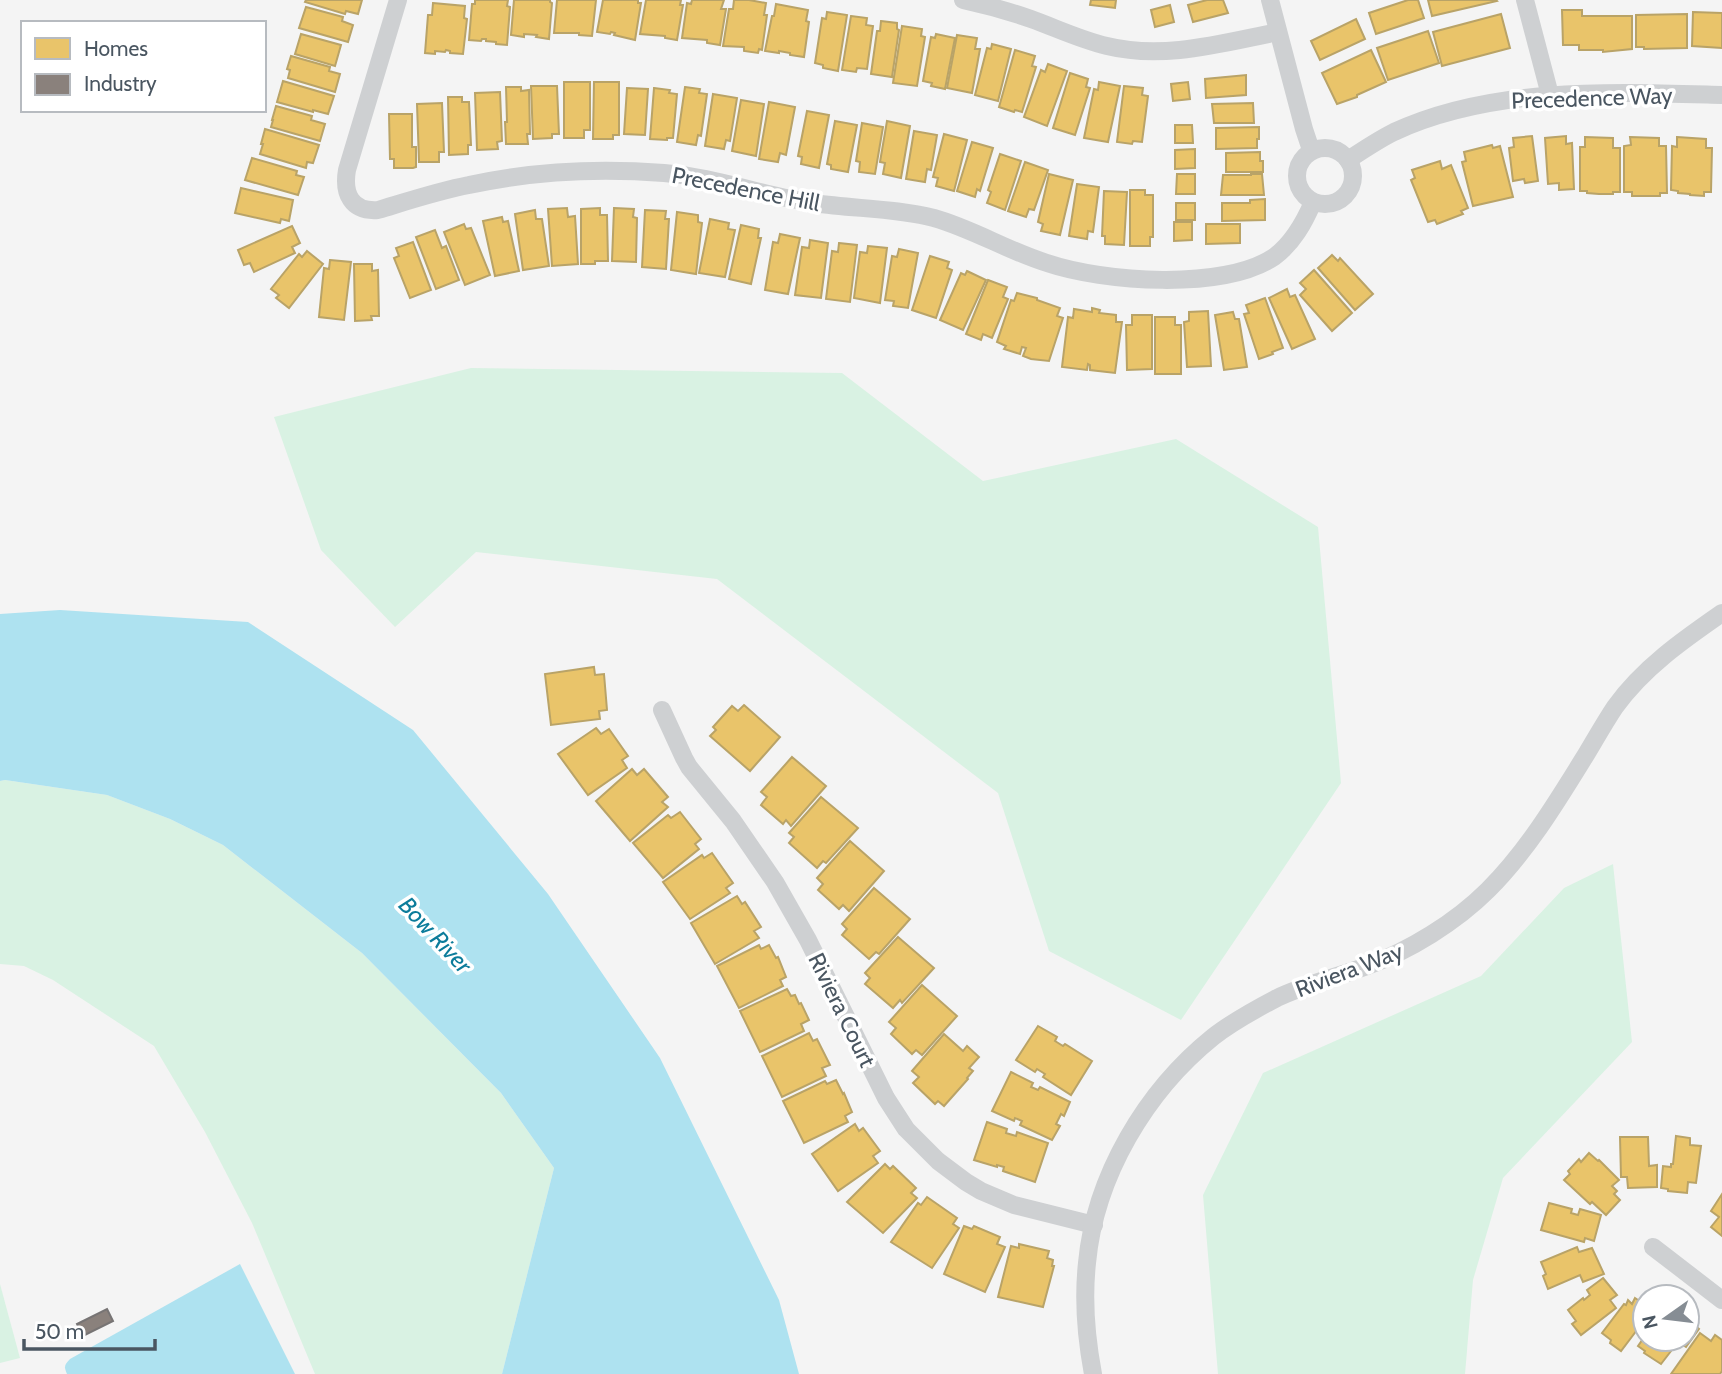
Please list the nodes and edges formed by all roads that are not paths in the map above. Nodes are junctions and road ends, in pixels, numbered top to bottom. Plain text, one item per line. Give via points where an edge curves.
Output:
1 (398, 0) edge
2 (963, 0) edge
3 (1270, 0) edge
4 (1525, 0) edge
5 (1278, 32) junction
6 (1549, 95) junction
7 (1722, 95) edge
8 (1311, 150) junction
9 (1348, 160) junction
10 (1313, 201) junction
11 (1722, 613) edge
12 (662, 710) dead end
13 (1094, 1225) junction
14 (1653, 1247) dead end
15 (1722, 1300) edge
16 (1093, 1374) edge

1 - 10 street, Precedence Hill via 346,170 350,197 369,211 470,184 530,175 666,173 812,203 934,218 1078,272 1190,279 1244,270 1275,256 1294,238
2 - 5 street via 1135,51 1189,49
3 - 5 street
4 - 6 street
5 - 8 street
6 - 7 street, Precedence Way
6 - 9 street, Precedence Way via 1506,100 1429,119 1394,132
8 - 9 street via 1335,149
8 - 10 street via 1296,172 1300,189
9 - 10 street via 1353,177 1346,194 1331,204
11 - 13 street, Riviera Way via 1637,680 1541,826 1488,890 1462,912 1400,952 1278,998 1216,1034 1195,1052 1156,1096 1122,1148
12 - 13 street, Riviera Court via 689,767 775,882 906,1129 938,1161 981,1191 1014,1205
13 - 16 street, Riviera Way via 1085,1301
14 - 15 street

